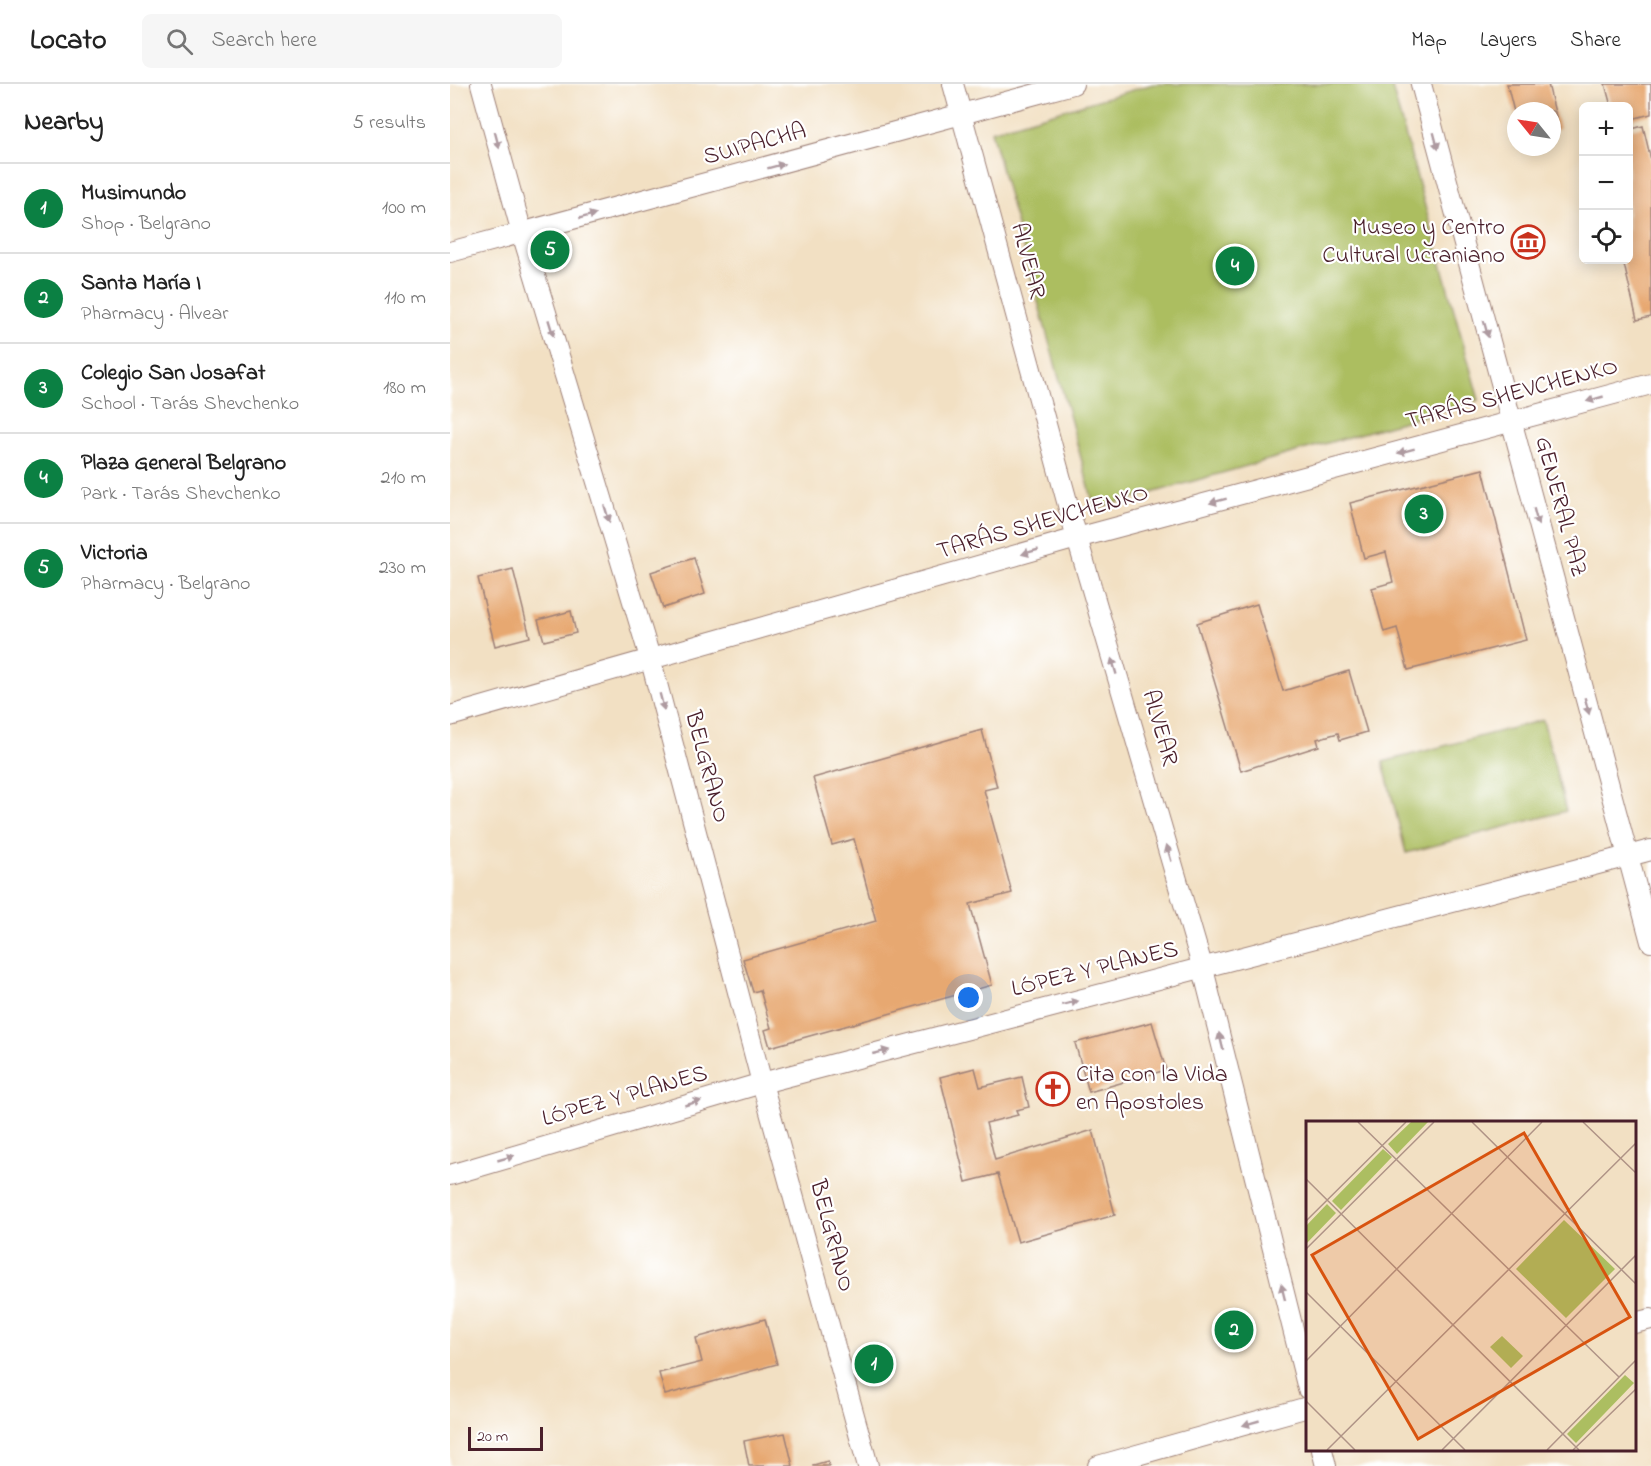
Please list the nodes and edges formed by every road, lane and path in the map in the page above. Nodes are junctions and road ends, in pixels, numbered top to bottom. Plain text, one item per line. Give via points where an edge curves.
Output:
1 (481, 84) edge
2 (953, 84) edge
3 (1073, 84) edge
4 (1421, 84) edge
5 (961, 116) junction
6 (522, 233) junction
7 (450, 252) edge
8 (1651, 384) edge
9 (1511, 423) junction
10 (1077, 538) junction
11 (651, 661) junction
12 (450, 717) edge
13 (1651, 850) edge
14 (1627, 856) junction
15 (1651, 942) edge
16 (1203, 969) junction
17 (762, 1083) junction
18 (450, 1175) edge
19 (1651, 1319) edge
20 (1636, 1323) edge
21 (1306, 1381) edge
22 (1306, 1408) edge
23 (1322, 1451) edge
24 (868, 1466) edge
25 (1098, 1466) edge
26 (1326, 1466) edge

1 -> 6 street, BELGRANO
2 - 5 street, ALVEAR
3 - 5 street, SUIPACHA
4 -> 9 street, GENERAL PAZ
6 -> 5 street, SUIPACHA
5 - 10 street, ALVEAR
6 - 7 street, SUIPACHA
6 -> 11 street, BELGRANO
8 -> 9 street, TARÁS SHEVCHENKO
9 -> 10 street, TARÁS SHEVCHENKO
9 -> 14 street, GENERAL PAZ
10 -> 11 street, TARÁS SHEVCHENKO
16 -> 10 street, ALVEAR
11 - 12 street, TARÁS SHEVCHENKO
11 -> 17 street, BELGRANO
13 - 14 street, LÓPEZ Y PLANES
14 - 15 street, GENERAL PAZ
14 - 16 street, LÓPEZ Y PLANES
17 -> 16 street, LÓPEZ Y PLANES
21 -> 16 street, ALVEAR
18 -> 17 street, LÓPEZ Y PLANES
17 - 24 street, BELGRANO
19 - 20 street
22 -> 25 street
23 - 26 street

